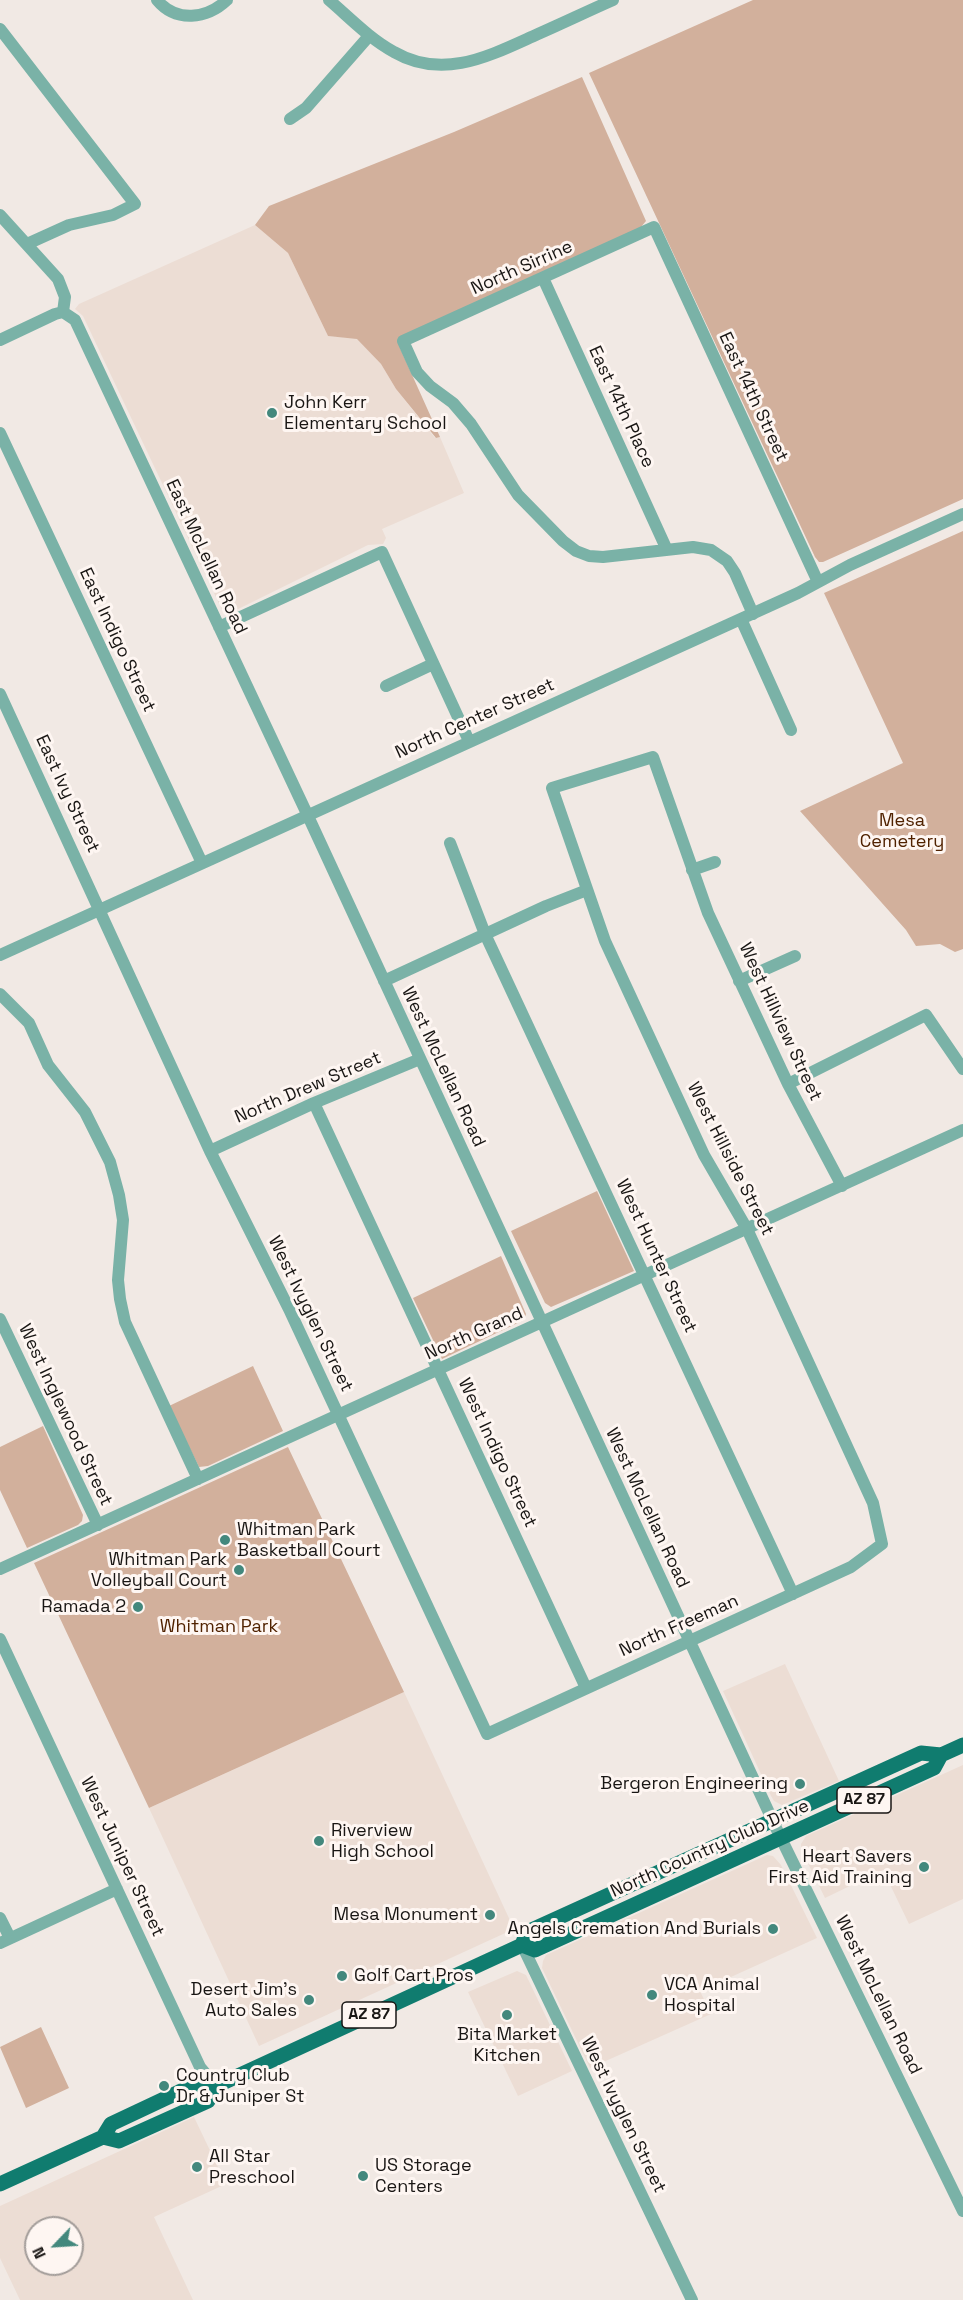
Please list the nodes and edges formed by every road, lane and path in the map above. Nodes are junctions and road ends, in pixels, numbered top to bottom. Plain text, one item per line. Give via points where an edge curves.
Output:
1 (157, 0) edge
2 (227, 0) edge
3 (329, 0) edge
4 (613, 0) edge
5 (0, 29) edge
6 (369, 36) junction
7 (290, 119) dead end
8 (0, 215) edge
9 (654, 227) joint
10 (27, 244) junction
11 (543, 278) junction
12 (66, 314) junction
13 (0, 340) edge
14 (0, 433) edge
15 (963, 513) edge
16 (667, 550) junction
17 (818, 582) junction
18 (753, 614) junction
19 (741, 619) junction
20 (219, 627) junction
21 (433, 664) junction
22 (386, 686) dead end
23 (0, 693) edge
24 (791, 730) dead end
25 (469, 741) junction
26 (654, 757) joint
27 (308, 816) junction
28 (450, 843) dead end
29 (715, 862) dead end
30 (202, 863) junction
31 (692, 870) junction
32 (587, 890) junction
33 (101, 909) junction
34 (485, 934) junction
35 (0, 955) edge
36 (795, 956) dead end
37 (384, 981) junction
38 (740, 981) junction
39 (0, 994) edge
40 (420, 1059) junction
41 (963, 1069) edge
42 (788, 1084) junction
43 (314, 1102) junction
44 (963, 1130) edge
45 (210, 1151) junction
46 (842, 1186) junction
47 (747, 1229) junction
48 (645, 1276) junction
49 (0, 1319) edge
50 (542, 1324) junction
51 (439, 1370) junction
52 (339, 1416) junction
53 (198, 1479) junction
54 (98, 1525) junction
55 (882, 1544) joint
56 (0, 1569) edge
57 (793, 1594) junction
58 (0, 1639) edge
59 (689, 1642) junction
60 (586, 1688) junction
61 (487, 1734) joint
62 (963, 1745) edge
63 (941, 1755) junction
64 (772, 1821) junction
65 (781, 1838) junction
66 (117, 1889) junction
67 (0, 1917) edge
68 (5, 1940) edge
69 (522, 1945) junction
70 (216, 2086) junction
71 (956, 2183) edge
72 (0, 2184) edge
73 (963, 2211) edge
74 (692, 2300) edge

1 - 2 street via 182,15 203,15
3 - 6 street
4 - 6 street via 482,59 458,64 419,62 395,53
5 - 10 street via 135,204 113,215 69,225
6 - 7 street via 306,108
8 - 10 street, East McLellan Road
9 - 11 street, North Sirrine
9 - 17 street, East 14th Street
10 - 12 street, East McLellan Road via 62,287
11 - 16 street, East 14th Place
11 - 16 street, North Sirrine via 403,341 417,372 453,403 518,495 576,551 603,557
12 - 13 street
12 - 20 street, East McLellan Road via 75,320
14 - 30 street, East Indigo Street
15 - 17 street, North Center Street
16 - 18 street via 711,550 727,561
17 - 18 street, North Center Street
18 - 19 street, North Center Street
19 - 24 street
19 - 25 street, North Center Street
20 - 21 street via 382,552
20 - 27 street, East McLellan Road
21 - 22 street
21 - 25 street
23 - 33 street, East Ivy Street
25 - 27 street, North Center Street
26 - 31 street, West Hillview Street
26 - 32 street, West Hillside Street via 552,788
27 - 30 street, North Center Street
27 - 37 street, West McLellan Road
28 - 34 street, West Hunter Street
29 - 31 street
30 - 33 street, North Center Street
31 - 38 street, West Hillview Street
32 - 34 street
32 - 47 street, West Hillside Street via 605,941 704,1155
33 - 35 street, North Center Street
33 - 45 street, West Ivyglen Street
34 - 37 street
34 - 48 street, West Hunter Street
36 - 38 street
37 - 40 street, West McLellan Road
38 - 42 street, West Hillview Street
39 - 53 street via 29,1023 48,1065 82,1106 110,1162 123,1220 118,1280 125,1322
40 - 43 street, North Drew Street
40 - 50 street, West McLellan Road
41 - 42 street via 926,1015
42 - 46 street, West Hillview Street
43 - 45 street, North Drew Street
43 - 51 street, West Indigo Street
44 - 46 street, North Grand
45 - 52 street, West Ivyglen Street
46 - 47 street, North Grand
47 - 48 street, North Grand
47 - 55 street, West Hillside Street via 873,1503
48 - 50 street, North Grand
48 - 57 street, West Hunter Street
49 - 54 street, West Inglewood Street
50 - 51 street, North Grand
50 - 59 street, West McLellan Road
51 - 52 street, North Grand
51 - 60 street, West Indigo Street
52 - 53 street, North Grand
52 - 61 street, West Ivyglen Street
53 - 54 street, North Grand
54 - 56 street, North Grand
55 - 57 street, North Freeman via 851,1568
57 - 59 street, North Freeman
58 - 66 street, West Juniper Street
59 - 60 street, North Freeman
59 - 64 street, West McLellan Road
60 - 61 street, North Freeman
62 - 63 main road, North Country Club Drive / AZ 87
63 - 64 main road, North Country Club Drive / AZ 87 via 921,1753
63 - 65 main road, North Country Club Drive / AZ 87 via 934,1768
64 - 65 street, West McLellan Road
64 - 69 main road, North Country Club Drive / AZ 87 via 527,1932
65 - 69 main road, North Country Club Drive / AZ 87 via 535,1950
65 - 71 street, West McLellan Road
66 - 68 street
66 - 70 street, West Juniper Street via 200,2067
67 - 68 street
69 - 70 main road, North Country Club Drive / AZ 87
69 - 74 street, West Ivyglen Street
70 - 72 main road, North Country Club Drive / AZ 87 via 200,2083 180,2092 111,2124 103,2137
71 - 73 street, West McLellan Road

